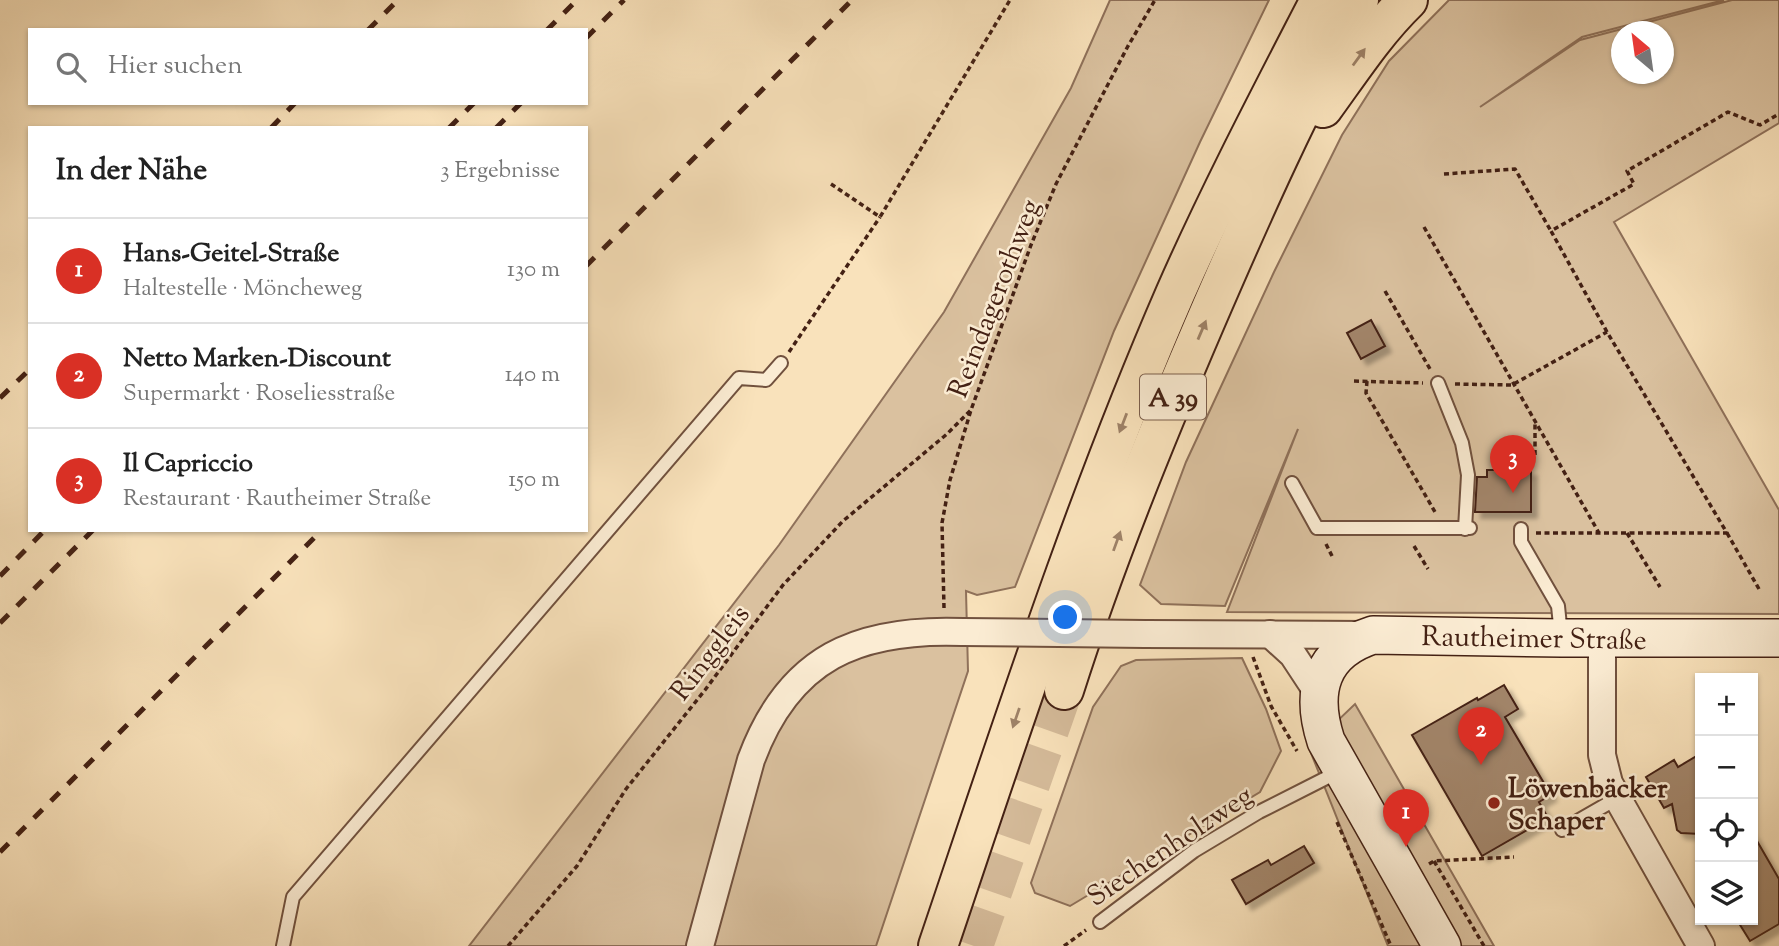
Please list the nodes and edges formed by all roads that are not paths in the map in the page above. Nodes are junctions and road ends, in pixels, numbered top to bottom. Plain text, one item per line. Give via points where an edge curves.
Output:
1 (1294, 0) edge
2 (1320, 0) edge
3 (1359, 0) edge
4 (1408, 0) edge
5 (1261, 192) junction
6 (1177, 292) junction
7 (782, 363) road end
8 (1438, 383) road end
9 (1292, 483) dead end
10 (1521, 531) road end
11 (1270, 634) junction
12 (1373, 635) junction
13 (1779, 638) edge
14 (1562, 639) junction
15 (1602, 639) junction
16 (1064, 690) tunnel mouth
17 (1318, 692) junction
18 (1342, 770) junction
19 (1616, 799) junction
20 (1562, 830) dead end
21 (1100, 922) road end
22 (283, 946) edge
23 (701, 946) edge
24 (938, 946) edge
25 (1442, 946) edge
26 (1701, 946) edge

1 - 6 highway via 1192,216
2 - 6 highway, A 39
3 - 5 highway, A 39
5 -> 4 highway via 1366,48
16 -> 5 highway, A 39 via 1148,454
6 -> 24 highway, A 39 via 1056,600
7 - 22 lane via 766,380 738,378 293,897
8 - 9 lane via 1462,443 1468,475 1468,528 1317,528
10 - 14 lane via 1521,542 1558,606
11 - 12 street
11 - 17 street via 1293,656
11 - 23 street, bridge via 954,632 888,636 850,647 818,664 785,695 760,735
12 - 14 main road, Rautheimer Straße
12 - 17 main road, Rautheimer Straße via 1337,655
13 - 15 main road, Rautheimer Straße
14 - 15 main road, Rautheimer Straße
15 - 19 street via 1602,755
17 - 18 main road via 1321,725
18 - 21 lane, Siechenholzweg via 1194,851
18 - 25 main road
19 - 20 lane
19 - 26 street

